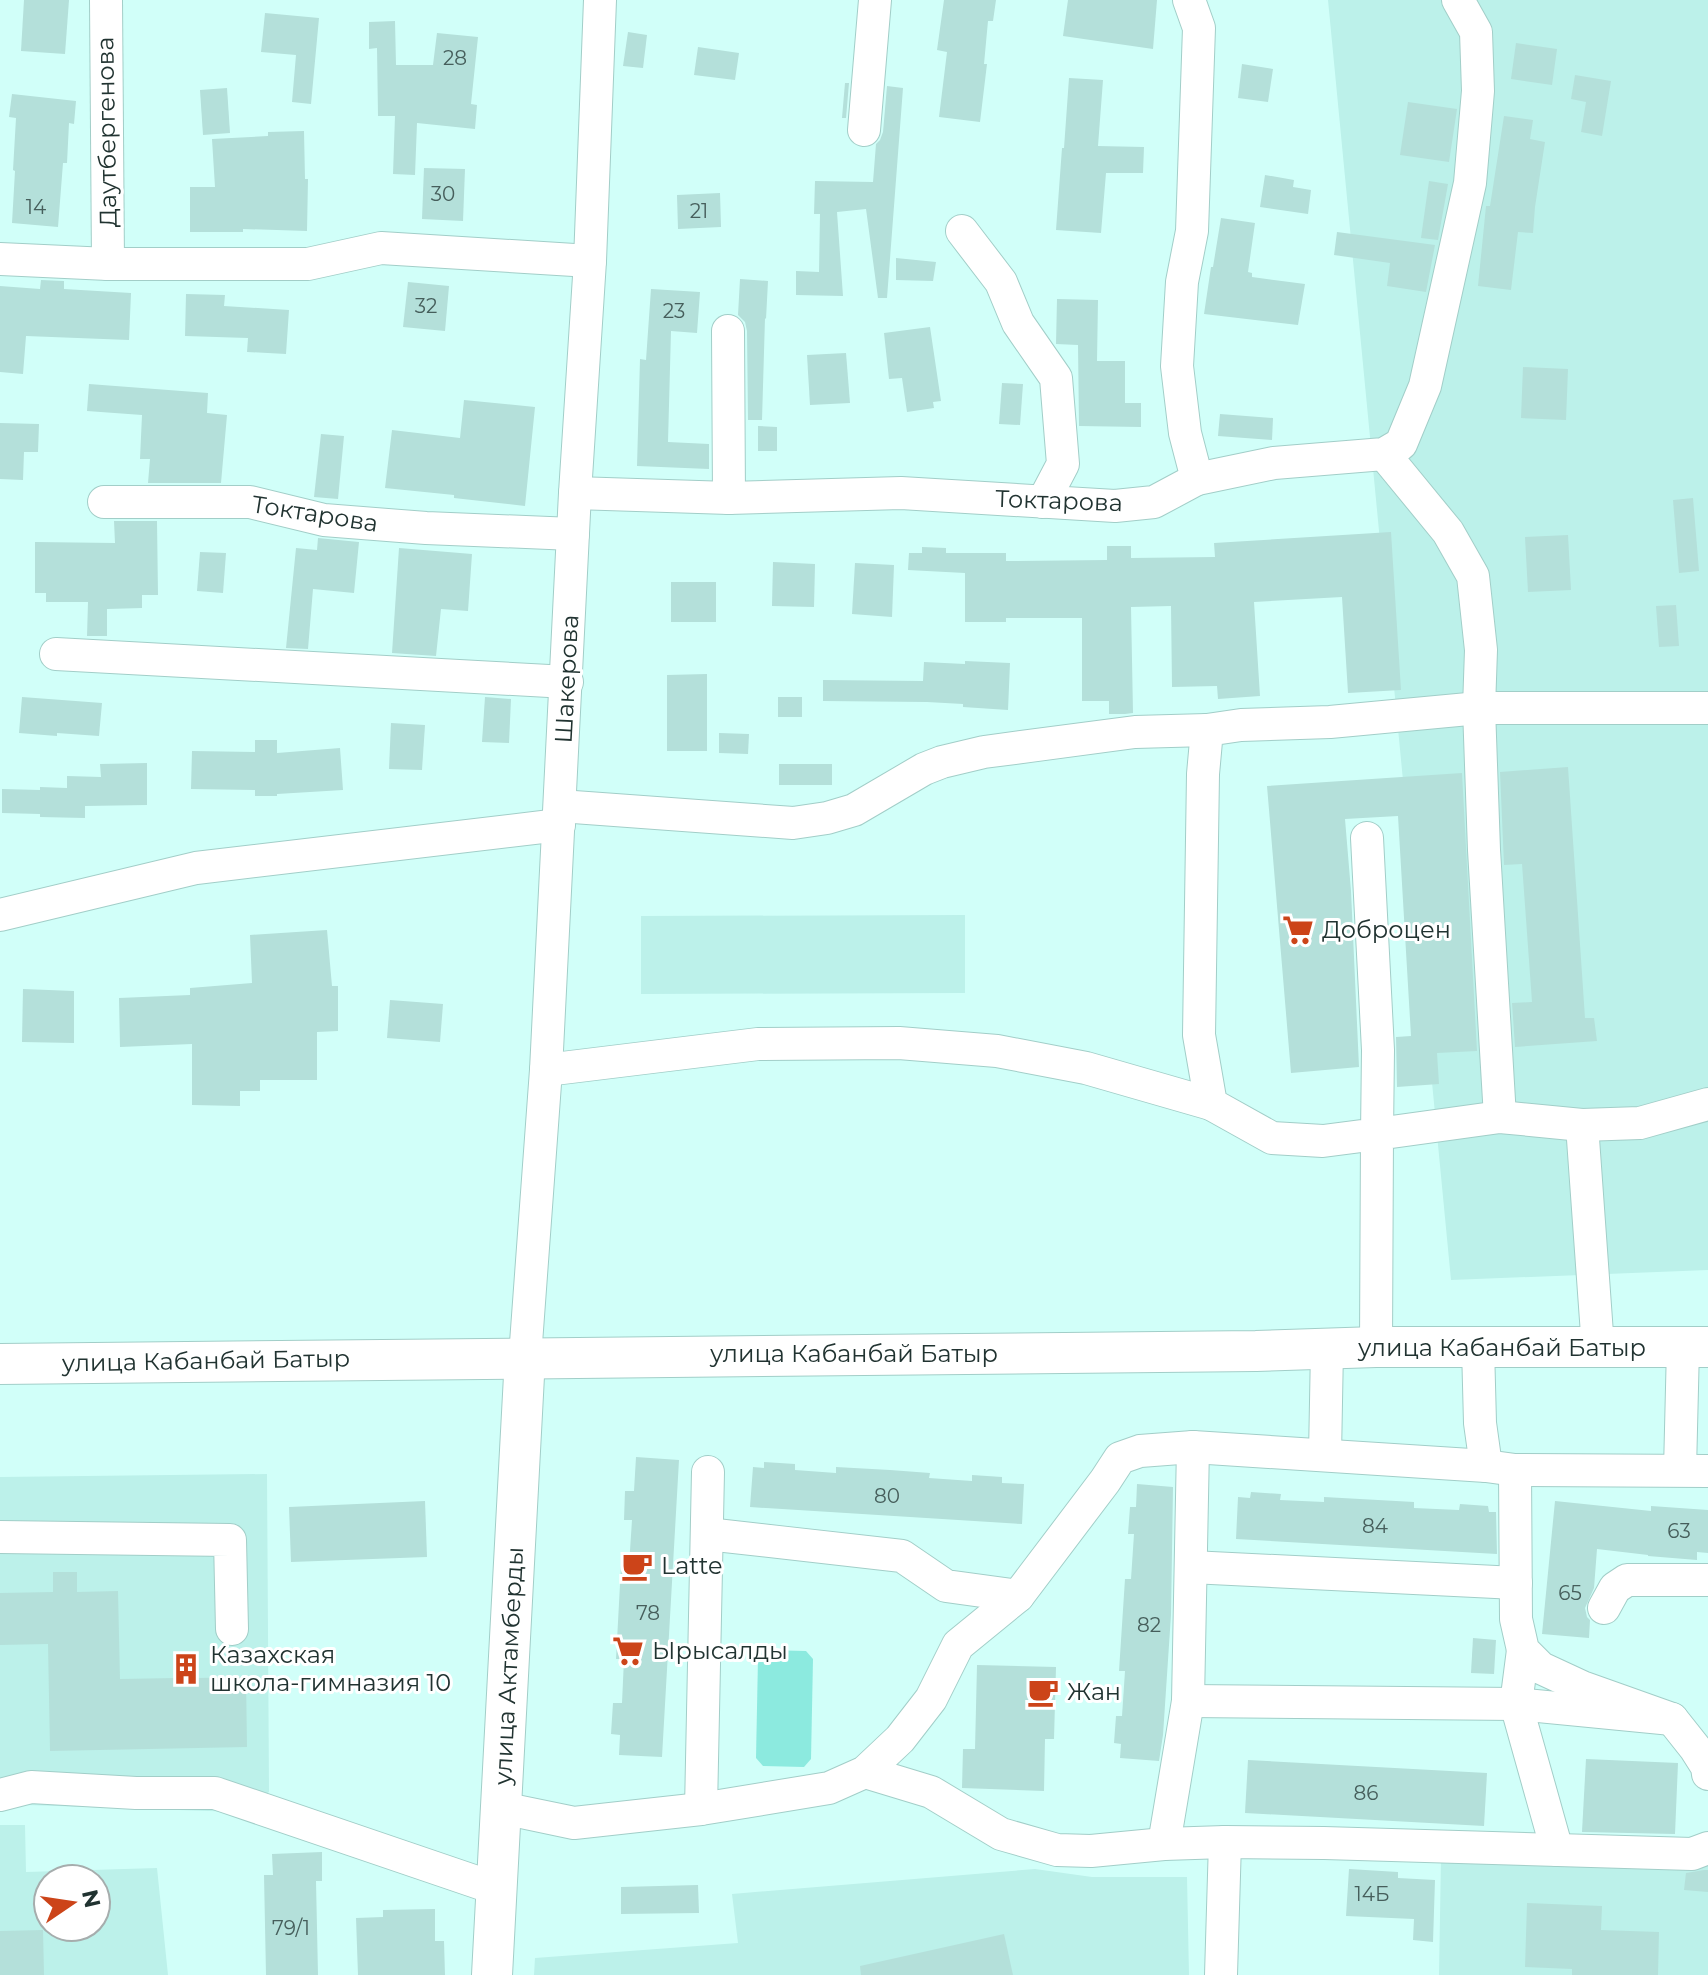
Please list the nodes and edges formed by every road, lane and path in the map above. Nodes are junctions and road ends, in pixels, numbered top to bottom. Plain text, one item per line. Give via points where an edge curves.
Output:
1 (106, 0) edge
2 (600, 0) edge
3 (875, 0) edge
4 (1189, 0) edge
5 (1458, 0) edge
6 (864, 130) dead end
7 (962, 231) dead end
8 (0, 259) edge
9 (590, 261) junction
10 (108, 264) junction
11 (728, 331) dead end
12 (1384, 454) junction
13 (1197, 479) junction
14 (575, 493) junction
15 (729, 498) junction
16 (104, 502) dead end
17 (1043, 502) junction
18 (573, 534) junction
19 (56, 654) dead end
20 (567, 682) junction
21 (1479, 708) junction
22 (1708, 708) edge
23 (1207, 730) junction
24 (559, 815) junction
25 (1367, 838) dead end
26 (0, 915) edge
27 (546, 1070) junction
28 (1211, 1104) junction
29 (1708, 1104) edge
30 (1500, 1117) junction
31 (1582, 1125) junction
32 (1377, 1134) junction
33 (1376, 1347) junction
34 (1478, 1347) junction
35 (1696, 1347) edge
36 (1598, 1348) junction
37 (1327, 1349) junction
38 (525, 1357) junction
39 (0, 1364) edge
40 (1193, 1447) junction
41 (1325, 1455) junction
42 (1500, 1468) junction
43 (1694, 1470) edge
44 (708, 1472) dead end
45 (707, 1534) junction
46 (0, 1537) edge
47 (1191, 1567) junction
48 (1708, 1580) edge
49 (1516, 1583) junction
50 (1018, 1596) junction
51 (1604, 1608) dead end
52 (232, 1629) dead end
53 (1523, 1650) junction
54 (1188, 1701) junction
55 (1516, 1704) junction
56 (1672, 1719) junction
57 (865, 1772) junction
58 (1708, 1774) edge
59 (0, 1795) edge
60 (502, 1808) junction
61 (701, 1809) junction
62 (1225, 1842) junction
63 (1164, 1844) junction
64 (1708, 1848) edge
65 (1557, 1850) junction
66 (497, 1889) junction
67 (492, 1975) edge
68 (1221, 1975) edge

1 - 10 street, Даутбергенова
2 - 9 street, Шакерова
3 - 6 street
4 - 13 street via 1199,28 1198,59 1192,231 1182,282 1177,366
5 - 12 street via 1476,32 1478,91 1470,183 1425,386 1401,444
7 - 17 street via 1001,282 1018,323 1056,378 1063,464
8 - 10 street
9 - 10 street via 381,248 308,264
9 - 14 street, Шакерова
11 - 15 street
12 - 13 street, Токтарова via 1274,463
12 - 21 street via 1448,532 1473,576 1481,650
13 - 17 street, Токтарова via 1154,502
14 - 15 street, Токтарова
14 - 18 street, Шакерова
15 - 17 street, Токтарова via 901,493
16 - 18 street, Токтарова via 250,502 324,520
18 - 20 street, Шакерова
19 - 20 street
20 - 24 street, Шакерова
21 - 22 street
21 - 23 street
21 - 30 street
23 - 24 street via 1135,732 984,752 924,769 854,810 793,823
23 - 28 street via 1199,1035
24 - 26 street via 196,868
24 - 27 street, Шакерова
25 - 32 street
27 - 28 street via 758,1044 899,1043 997,1051 1086,1068
27 - 38 street, Шакерова
28 - 32 street via 1272,1138 1323,1141
29 - 31 street via 1640,1123
30 - 31 street
30 - 32 street
31 - 36 street
32 - 33 street
33 - 34 main road, улица Кабанбай Батыр
33 - 37 main road, улица Кабанбай Батыр
34 - 36 main road, улица Кабанбай Батыр
34 - 42 street via 1480,1423
35 - 36 main road, улица Кабанбай Батыр
35 - 43 street
37 - 38 main road, улица Кабанбай Батыр
37 - 41 street
38 - 39 main road, улица Кабанбай Батыр
38 - 60 main road, улица Актамберды
40 - 41 street
40 - 47 street
40 - 50 street via 1120,1458
41 - 42 street
42 - 43 street
42 - 49 street
44 - 45 street
45 - 50 street via 902,1556 946,1586
45 - 61 street
46 - 52 street via 230,1540
47 - 49 street
47 - 54 street
48 - 51 street via 1627,1580 1615,1588
49 - 53 street
50 - 57 street via 958,1645 931,1699
53 - 55 street
53 - 56 street via 1541,1668 1582,1687
54 - 55 street
54 - 63 street
55 - 56 street
55 - 65 street
56 - 58 street
57 - 61 street via 829,1788
57 - 63 street via 931,1792 1001,1834 1057,1850
59 - 66 street via 31,1787 215,1793
60 - 61 street via 574,1823
60 - 66 main road, улица Актамберды
62 - 63 street
62 - 65 street
62 - 68 street
64 - 65 street via 1692,1854
66 - 67 main road, улица Актамберды

